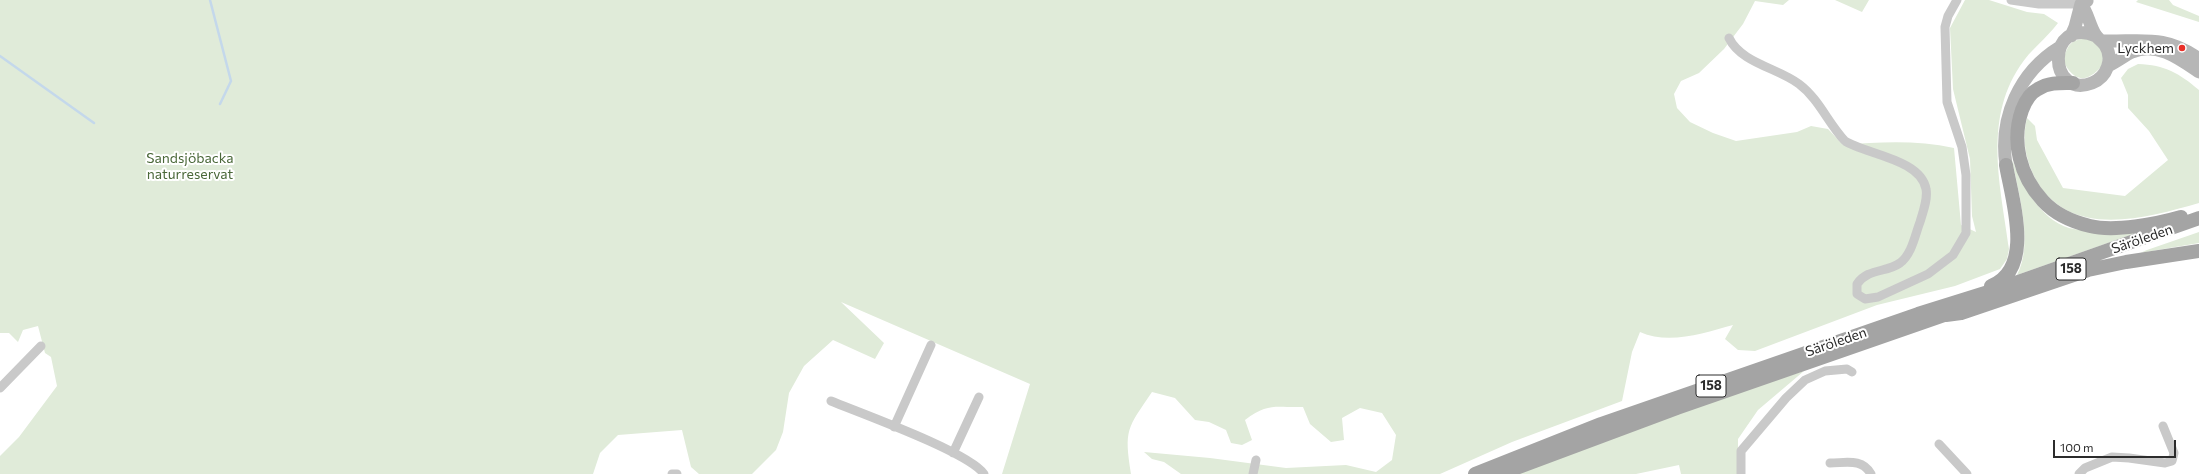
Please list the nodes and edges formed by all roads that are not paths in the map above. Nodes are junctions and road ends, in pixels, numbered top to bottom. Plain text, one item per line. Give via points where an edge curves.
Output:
1 (1957, 0) edge
2 (2011, 0) edge
3 (2085, 2) edge
4 (2071, 36) junction
5 (1729, 38) dead end
6 (2099, 38) junction
7 (2060, 47) junction
8 (2199, 59) edge
9 (2108, 66) junction
10 (2199, 72) edge
11 (2073, 83) junction
12 (2006, 165) joint
13 (2199, 212) edge
14 (2199, 218) edge
15 (2199, 225) edge
16 (2199, 251) edge
17 (1946, 310) junction
18 (931, 345) dead end
19 (40, 346) dead end
20 (1852, 372) dead end
21 (0, 388) edge
22 (979, 397) dead end
23 (831, 401) dead end
24 (2163, 426) dead end
25 (894, 427) junction
26 (1939, 444) dead end
27 (953, 453) junction
28 (1256, 460) dead end
29 (1830, 463) dead end
30 (672, 474) edge
31 (677, 474) edge
32 (984, 474) edge
33 (1253, 474) edge
34 (1475, 474) edge
35 (1500, 474) edge
36 (1741, 474) edge
37 (1871, 474) edge
38 (1967, 474) edge
39 (2079, 474) edge

1 - 5 street via 1945,27 1947,102 1962,147 1966,175 1966,233 1953,255 1928,274 1878,297 1867,299 1857,294 1857,284 1864,275 1899,263 1910,250 1926,196 1924,184 1899,161 1844,141 1803,87 1735,49
2 - 3 street via 2039,4
3 - 4 street
3 - 6 street
4 - 6 street via 2086,33
4 - 7 street
6 - 8 street via 2168,42
6 - 9 street via 2108,53
7 - 11 street via 2057,58 2059,68
7 - 12 street, 158 via 2046,55 2035,67 2015,97 2005,132
9 - 10 street via 2134,51 2155,48 2179,58
9 - 11 street via 2103,75 2093,82
11 - 13 main road via 2049,84 2037,89 2026,101 2020,118 2017,141 2019,157 2028,181 2043,200 2056,212 2098,227 2151,223
12 - 17 main road, 158 via 2017,232 2015,262 2005,278
14 - 17 main road, Säröleden / 158
15 - 17 main road, Säröleden / 158
16 - 17 main road, 158 via 2088,270 1961,313
17 - 34 main road, Säröleden / 158 via 1602,424
17 - 35 main road, Säröleden / 158
18 - 25 street
19 - 21 street
20 - 36 street via 1847,369 1825,371 1800,384 1741,451
22 - 27 street
23 - 25 street
24 - 39 street via 2174,453 2172,461 2165,463 2112,457 2092,464
25 - 27 street
26 - 38 street
27 - 32 street via 974,464
28 - 33 street
29 - 37 street via 1860,463 1868,468
30 - 31 street

